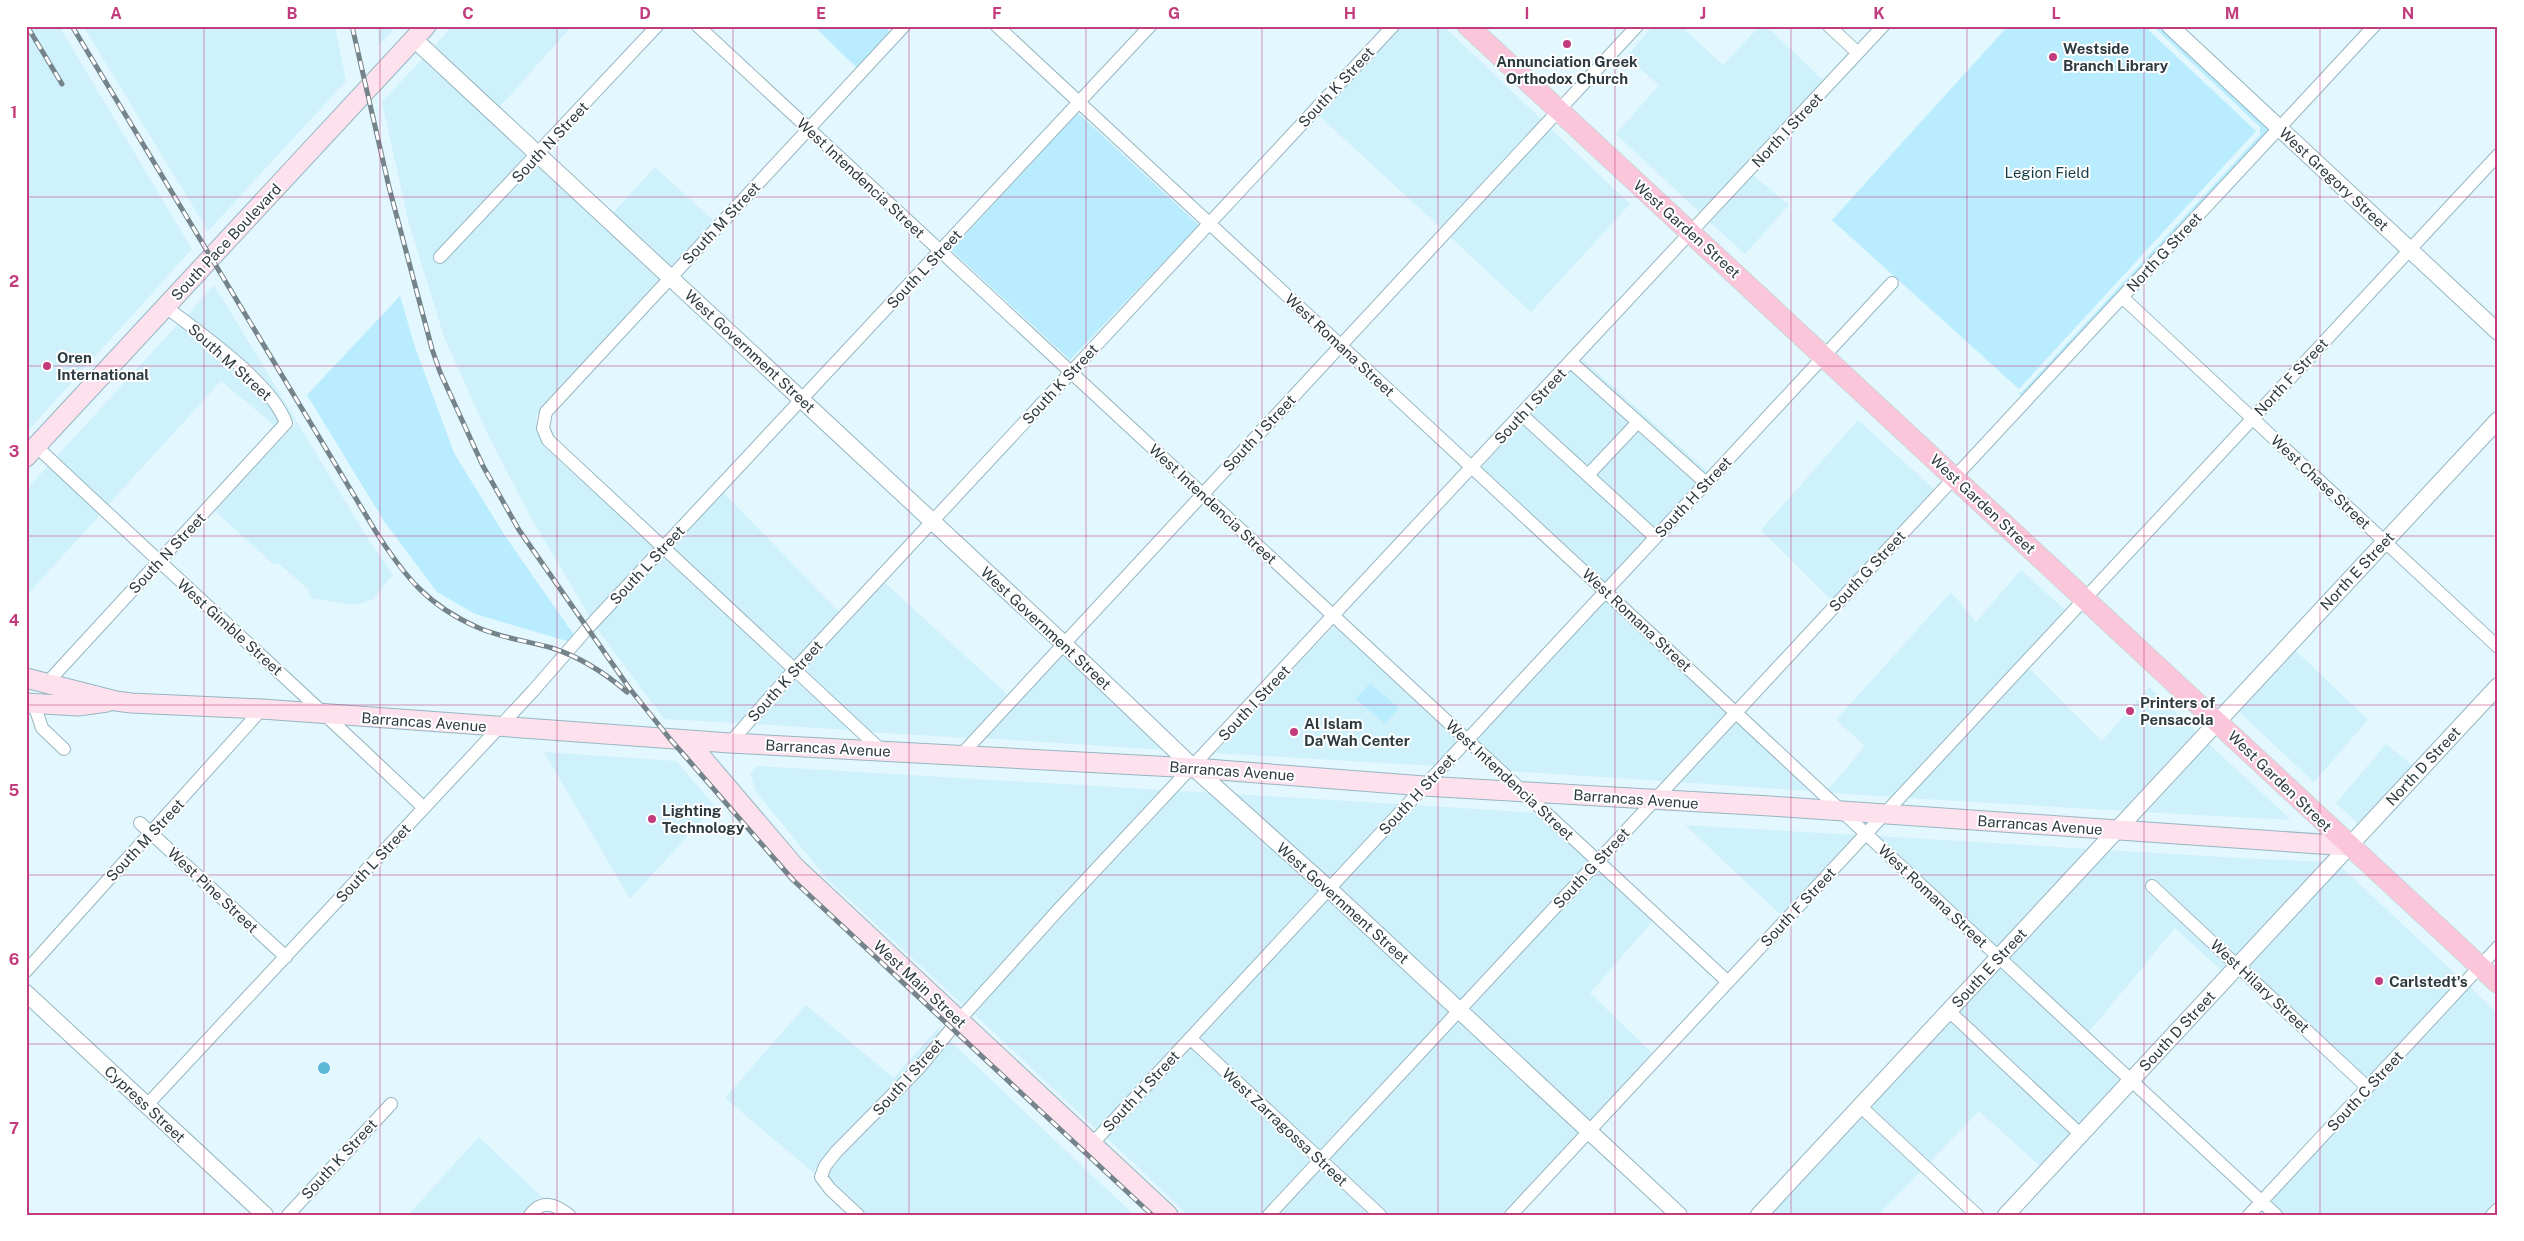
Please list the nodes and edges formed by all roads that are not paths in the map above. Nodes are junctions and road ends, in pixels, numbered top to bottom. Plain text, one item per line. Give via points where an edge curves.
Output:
1 (658, 26) edge
2 (698, 26) edge
3 (904, 26) edge
4 (997, 26) edge
5 (1150, 26) edge
6 (1393, 26) edge
7 (1468, 26) edge
8 (1637, 26) edge
9 (1829, 26) edge
10 (1884, 26) edge
11 (2170, 26) edge
12 (2374, 26) edge
13 (420, 33) edge
14 (1858, 53) junction
15 (1079, 103) junction
16 (1558, 110) junction
17 (2279, 128) junction
18 (808, 129) junction
19 (538, 155) junction
20 (2498, 155) edge
21 (1210, 224) junction
22 (1690, 234) junction
23 (2410, 250) junction
24 (940, 251) junction
25 (440, 257) dead end
26 (670, 277) junction
27 (1892, 283) dead end
28 (2122, 297) junction
29 (166, 307) junction
30 (2498, 332) edge
31 (1340, 345) junction
32 (1824, 356) junction
33 (1571, 362) junction
34 (1071, 373) junction
35 (802, 400) junction
36 (1522, 415) junction
37 (2252, 419) junction
38 (2498, 420) edge
39 (1638, 422) junction
40 (286, 423) joint
41 (31, 451) edge
42 (1472, 468) junction
43 (1588, 475) junction
44 (1954, 477) junction
45 (1706, 483) junction
46 (1202, 494) junction
47 (933, 522) junction
48 (1655, 538) junction
49 (2384, 542) junction
50 (663, 548) junction
51 (159, 562) junction
52 (1605, 591) junction
53 (2085, 599) junction
54 (1334, 617) junction
55 (1063, 643) junction
56 (2498, 647) edge
57 (794, 670) junction
58 (26, 678) edge
59 (47, 683) junction
60 (2498, 686) edge
61 (116, 701) junction
62 (30, 703) edge
63 (262, 709) junction
64 (1736, 712) junction
65 (326, 714) junction
66 (2217, 721) junction
67 (499, 727) junction
68 (687, 740) junction
69 (1467, 740) junction
70 (730, 743) junction
71 (64, 749) dead end
72 (881, 750) junction
73 (960, 756) junction
74 (1194, 768) junction
75 (1424, 786) junction
76 (1523, 792) junction
77 (1655, 800) junction
78 (424, 808) junction
79 (1842, 812) junction
80 (1884, 814) junction
81 (140, 823) dead end
82 (2117, 830) junction
83 (152, 833) junction
84 (1866, 834) junction
85 (2348, 846) junction
86 (1598, 861) junction
87 (2152, 886) dead end
88 (1329, 889) junction
89 (2498, 947) edge
90 (286, 957) junction
91 (1999, 957) junction
92 (2238, 966) junction
93 (2480, 966) junction
94 (26, 971) edge
95 (1728, 982) junction
96 (2498, 983) edge
97 (26, 993) edge
98 (1459, 1010) junction
99 (1949, 1011) junction
100 (958, 1020) junction
101 (1190, 1038) junction
102 (2131, 1080) junction
103 (2367, 1087) junction
104 (391, 1104) dead end
105 (147, 1105) junction
106 (1860, 1106) junction
107 (1589, 1131) junction
108 (2080, 1134) junction
109 (1092, 1144) junction
110 (1320, 1160) junction
111 (2262, 1201) junction
112 (2498, 1209) edge
113 (265, 1215) edge
114 (288, 1215) edge
115 (530, 1215) edge
116 (569, 1215) edge
117 (858, 1215) edge
118 (1168, 1215) edge
119 (1269, 1215) edge
120 (1380, 1215) edge
121 (1512, 1215) edge
122 (1679, 1215) edge
123 (1759, 1215) edge
124 (1978, 1215) edge
125 (2006, 1215) edge
126 (2249, 1215) edge
127 (2276, 1215) edge
128 (2492, 1215) edge

1 - 19 street, South N Street
2 - 18 street, West Intendencia Street
3 - 18 street, South M Street
4 - 15 street, West Romana Street
5 - 15 street, South L Street
6 - 21 street, South K Street
7 - 16 main road, West Garden Street
8 - 16 street, South J Street
9 - 14 street
10 - 14 street, North I Street
11 - 17 street, West Gregory Street
12 - 17 street, North G Street
13 - 19 street, West Government Street
13 - 29 main road, South Pace Boulevard
14 - 22 street, North I Street
15 - 21 street, West Romana Street
15 - 24 street, South L Street
16 - 22 main road, West Garden Street
16 - 31 street, South J Street
17 - 23 street, West Gregory Street
17 - 28 street, North G Street
18 - 24 street, West Intendencia Street
18 - 26 street, South M Street
19 - 25 street, South N Street
19 - 26 street, West Government Street
20 - 23 street, North F Street
21 - 31 street, West Romana Street
21 - 34 street, South K Street
22 - 32 main road, West Garden Street
22 - 33 street, South I Street
23 - 30 street, West Gregory Street
23 - 37 street, North F Street
24 - 34 street, West Intendencia Street
24 - 35 street, South L Street
26 - 35 street, West Government Street
26 - 50 street, South M Street via 546,412 543,422 548,440
27 - 32 street, South H Street
28 - 37 street, West Chase Street
28 - 44 street, North G Street
29 - 40 street, South M Street via 256,382 275,402
29 - 41 main road, South Pace Boulevard
31 - 42 street, West Romana Street
31 - 46 street, South J Street
32 - 44 main road, West Garden Street
32 - 45 street, South H Street
33 - 36 street, South I Street
33 - 39 street
34 - 46 street, West Intendencia Street
34 - 47 street, South K Street
35 - 47 street, West Government Street
35 - 50 street, South L Street
36 - 42 street, South I Street
36 - 43 street
37 - 49 street, West Chase Street
37 - 53 street, North F Street
38 - 49 street, North E Street
39 - 43 street
39 - 45 street
40 - 51 street, South N Street
41 - 51 street, West Gimble Street
42 - 52 street, West Romana Street
42 - 54 street, South I Street
43 - 48 street
44 - 53 main road, West Garden Street
44 - 64 street, South G Street
45 - 48 street, South H Street
46 - 54 street, West Intendencia Street
46 - 55 street, South J Street
47 - 55 street, West Government Street
47 - 57 street, South K Street
48 - 52 street, South H Street
49 - 56 street, West Chase Street
49 - 66 street, North E Street
50 - 57 street
50 - 67 street, South L Street
51 - 59 street, South N Street
51 - 65 street, West Gimble Street
52 - 64 street, West Romana Street
52 - 69 street, South H Street
53 - 66 main road, West Garden Street
53 - 80 street, South F Street
54 - 69 street, West Intendencia Street
54 - 74 street, South I Street
55 - 73 street, South J Street
55 - 74 street, West Government Street
57 - 70 street, South K Street
57 - 72 street
58 - 59 main road, Barrancas Avenue
59 - 61 main road, Barrancas Avenue
60 - 85 street, North D Street
61 - 62 main road, Barrancas Avenue via 78,706
61 - 63 main road, Barrancas Avenue
62 - 71 street via 42,728
63 - 65 main road, Barrancas Avenue
63 - 83 street, South M Street
64 - 77 street, South G Street
64 - 79 street, West Romana Street
65 - 67 main road, Barrancas Avenue
65 - 78 street, West Gimble Street
66 - 82 street, South E Street
66 - 85 main road, West Garden Street
67 - 68 main road, Barrancas Avenue
67 - 78 street, South L Street
68 - 70 main road, Barrancas Avenue
68 - 100 main road, West Main Street via 795,867
69 - 75 street, South H Street
69 - 76 street, West Intendencia Street
70 - 72 main road, Barrancas Avenue
72 - 73 main road, Barrancas Avenue
73 - 74 main road, Barrancas Avenue
74 - 75 main road, Barrancas Avenue
74 - 88 street, West Government Street
74 - 100 street, South I Street
75 - 76 main road, Barrancas Avenue
75 - 88 street, South H Street
76 - 77 main road, Barrancas Avenue
76 - 86 street, West Intendencia Street
77 - 79 main road, Barrancas Avenue
77 - 86 street, South G Street
78 - 90 street, South L Street
79 - 80 main road, Barrancas Avenue
79 - 84 street, West Romana Street
80 - 82 main road, Barrancas Avenue
80 - 84 street, South F Street
81 - 83 street, West Pine Street
82 - 85 main road, Barrancas Avenue
82 - 91 street, South E Street
83 - 90 street, West Pine Street
83 - 94 street, South M Street
84 - 91 street, West Romana Street
84 - 95 street, South F Street
85 - 92 street, South D Street
85 - 93 main road, West Garden Street
86 - 95 street, West Intendencia Street
86 - 98 street, South G Street
87 - 92 street, West Hilary Street
88 - 98 street, West Government Street
88 - 101 street, South H Street
89 - 93 street, South C Street
90 - 105 street, South L Street
91 - 99 street, South E Street
91 - 102 street, West Romana Street
92 - 102 street, South D Street
92 - 103 street, West Hilary Street
93 - 96 main road, West Garden Street
93 - 103 street, South C Street
95 - 107 street, South F Street
97 - 105 street, Cypress Street
98 - 107 street, West Government Street
98 - 110 street, South G Street
99 - 106 street, South E Street
99 - 108 street
100 - 109 main road, West Main Street
100 - 117 street, South I Street via 919,1068 836,1152 821,1174 830,1189
101 - 109 street, South H Street
101 - 110 street, West Zarragossa Street
102 - 108 street, South D Street
102 - 111 street, West Romana Street
103 - 111 street, South C Street
104 - 114 street, South K Street
105 - 113 street, Cypress Street
106 - 123 street, South E Street
106 - 124 street
107 - 121 street, South F Street
107 - 122 street, West Government Street
108 - 125 street, South D Street
109 - 118 main road, West Main Street
110 - 119 street, South G Street
110 - 120 street, West Zarragossa Street
111 - 126 street, South C Street
111 - 127 street, West Romana Street
112 - 128 street
115 - 116 street via 543,1204 552,1204

